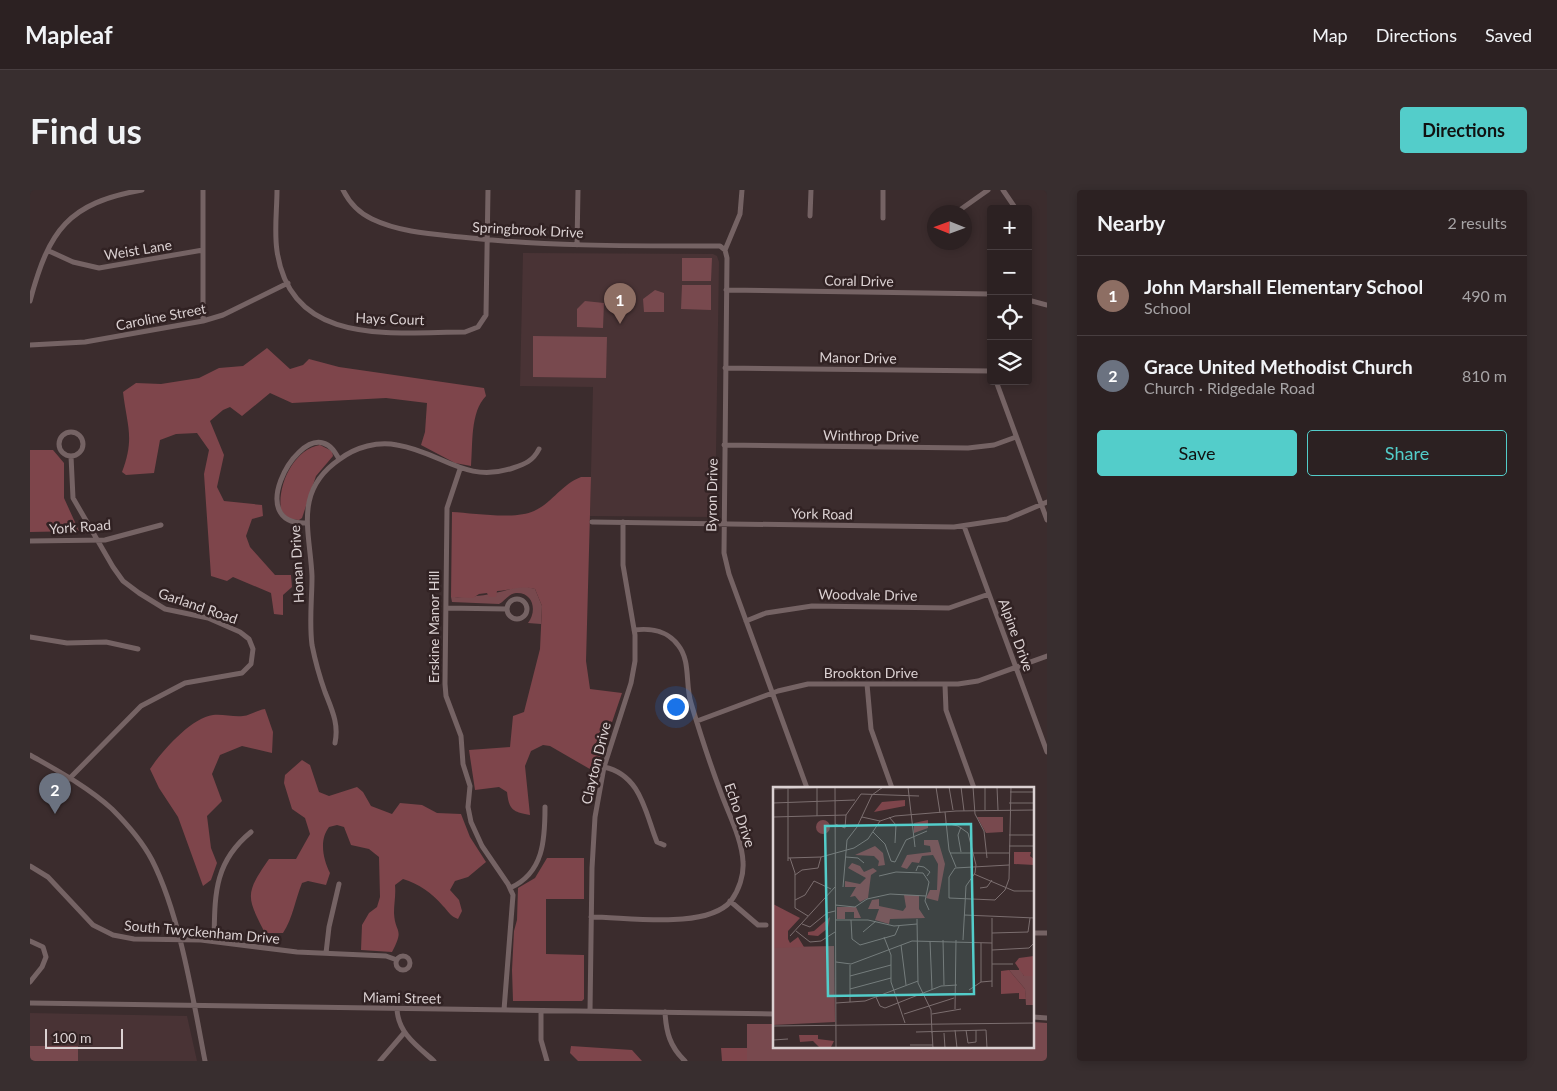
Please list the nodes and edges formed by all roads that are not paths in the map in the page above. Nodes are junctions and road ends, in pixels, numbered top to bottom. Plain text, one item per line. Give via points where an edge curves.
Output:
1 (142, 190) edge
2 (203, 190) edge
3 (277, 190) edge
4 (343, 190) edge
5 (488, 190) edge
6 (578, 190) edge
7 (742, 190) edge
8 (811, 190) edge
9 (883, 190) edge
10 (988, 190) edge
11 (1003, 190) edge
12 (967, 205) edge
13 (1013, 205) edge
14 (810, 216) dead end
15 (883, 218) dead end
16 (487, 240) junction
17 (578, 245) junction
18 (204, 250) junction
19 (725, 250) junction
20 (49, 251) junction
21 (288, 283) junction
22 (726, 290) junction
23 (987, 294) edge
24 (30, 301) edge
25 (1032, 301) edge
26 (1047, 305) edge
27 (203, 321) junction
28 (30, 345) edge
29 (725, 368) junction
30 (987, 371) edge
31 (997, 385) edge
32 (1016, 437) junction
33 (724, 445) junction
34 (539, 449) dead end
35 (71, 456) junction
36 (339, 459) junction
37 (460, 469) junction
38 (1047, 502) edge
39 (1041, 505) junction
40 (1047, 520) edge
41 (592, 522) dead end
42 (623, 522) junction
43 (306, 523) junction
44 (723, 523) junction
45 (160, 525) dead end
46 (964, 526) junction
47 (30, 540) edge
48 (97, 540) junction
49 (989, 594) junction
50 (446, 608) junction
51 (507, 609) junction
52 (746, 620) junction
53 (634, 630) junction
54 (30, 637) edge
55 (138, 648) dead end
56 (1047, 656) edge
57 (1016, 667) junction
58 (867, 684) junction
59 (945, 685) junction
60 (772, 693) junction
61 (697, 721) junction
62 (335, 743) dead end
63 (1047, 752) edge
64 (30, 754) edge
65 (604, 767) junction
66 (69, 778) junction
67 (808, 787) edge
68 (892, 787) edge
69 (974, 787) edge
70 (545, 807) dead end
71 (251, 832) dead end
72 (664, 845) dead end
73 (30, 866) edge
74 (339, 884) dead end
75 (510, 888) junction
76 (730, 901) junction
77 (591, 917) junction
78 (766, 925) dead end
79 (1034, 933) edge
80 (1047, 934) edge
81 (178, 940) junction
82 (30, 941) edge
83 (214, 941) junction
84 (326, 953) junction
85 (396, 960) dead end
86 (30, 982) edge
87 (30, 1003) edge
88 (194, 1006) junction
89 (397, 1009) junction
90 (504, 1010) junction
91 (540, 1011) junction
92 (590, 1011) junction
93 (665, 1012) junction
94 (773, 1014) edge
95 (1034, 1018) edge
96 (1047, 1018) edge
97 (404, 1033) junction
98 (205, 1061) edge
99 (380, 1061) edge
100 (434, 1061) edge
101 (547, 1061) edge
102 (685, 1061) edge

1 - 20 street via 109,196 82,208 59,231
2 - 18 street
3 - 21 street, Hays Court via 277,249
4 - 16 street, Springbrook Drive via 362,213 392,227
5 - 16 street
6 - 17 street
7 - 19 street, Byron Drive via 740,214
8 - 14 street
9 - 15 street
10 - 12 street
11 - 13 street
16 - 17 street, Springbrook Drive
16 - 21 street, Hays Court via 486,315 478,327 465,332 347,329 324,320 309,309
17 - 19 street, Springbrook Drive via 720,246
18 - 20 street, Weist Lane via 99,268 73,262
18 - 27 street
19 - 22 street, Byron Drive
20 - 24 street
21 - 27 street, Caroline Street via 223,315
22 - 23 street, Coral Drive
22 - 29 street, Byron Drive
25 - 26 street
27 - 28 street, Caroline Street via 85,342
29 - 30 street, Manor Drive
29 - 33 street, Byron Drive
31 - 32 street
32 - 33 street, Winthrop Drive via 975,448
32 - 39 street
33 - 44 street, Byron Drive
34 - 37 street, Honan Drive via 530,461 504,471 488,473
35 - 35 street via 79,454 84,443 81,436 70,432 60,439 59,447 64,454
35 - 48 street, Garland Road via 73,498
36 - 37 street, Honan Drive via 372,445 389,444 412,448
36 - 43 street, Honan Drive via 314,488
36 - 43 street via 330,446 314,443 298,453 284,474 277,499 279,513 288,521
37 - 50 street, Erskine Manor Hill via 447,508
38 - 39 street, York Road
39 - 40 street
39 - 46 street, York Road via 1006,519
41 - 42 street, York Road
42 - 44 street, York Road
42 - 53 street, Clayton Drive via 623,565
43 - 62 street, Honan Drive via 311,570 312,645 334,713
44 - 46 street, York Road
44 - 52 street, Byron Drive via 726,565
45 - 48 street, York Road
46 - 49 street, Alpine Drive
47 - 48 street, York Road
48 - 66 street, Garland Road via 112,567 138,594 165,609 208,618 240,632 252,644 252,660 249,668 238,675 191,682 141,706
49 - 52 street, Woodvale Drive via 949,608 804,606
49 - 57 street, Alpine Drive
50 - 51 street
50 - 75 street, Erskine Manor Hill via 445,690 461,736 463,764 470,786 469,815 482,846
51 - 51 street via 511,618 519,620 528,610 524,601 517,599 510,602
52 - 60 street, Byron Drive
53 - 61 street, Echo Drive via 658,631 679,646 687,663 687,685
53 - 65 street, Clayton Drive via 631,683
54 - 55 street via 67,643 106,642
56 - 57 street, Brookton Drive
57 - 59 street, Brookton Drive via 978,681
57 - 63 street, Alpine Drive
58 - 59 street, Brookton Drive
58 - 60 street, Brookton Drive via 808,684
58 - 68 street via 871,729
59 - 69 street via 946,710
60 - 61 street, Brookton Drive
60 - 67 street, Byron Drive
61 - 76 street, Echo Drive via 742,851 742,874
64 - 66 street
65 - 72 street via 632,781 657,842
65 - 77 street, Clayton Drive via 593,842
66 - 81 street via 105,803 142,843 165,891
70 - 75 street via 546,837 540,855 527,878
71 - 83 street via 232,851 220,872 215,896
73 - 81 street, South Twyckenham Drive via 48,877 93,925 134,939
74 - 84 street
75 - 90 street, Erskine Manor Hill via 513,906
76 - 77 street via 713,913 696,918
76 - 78 street via 758,925
77 - 92 street, Clayton Drive
79 - 80 street
81 - 83 street, South Twyckenham Drive
81 - 88 street
82 - 86 street via 43,947 46,957
83 - 84 street, South Twyckenham Drive via 274,950
84 - 85 street, South Twyckenham Drive via 386,956
87 - 88 street, Miami Street
88 - 89 street, Miami Street
88 - 98 street
89 - 90 street, Miami Street
89 - 97 street
90 - 91 street, Miami Street
91 - 92 street, Miami Street
91 - 101 street via 540,1040
92 - 93 street, Miami Street
93 - 94 street, Miami Street
93 - 102 street via 672,1045
95 - 96 street
97 - 99 street
97 - 100 street

